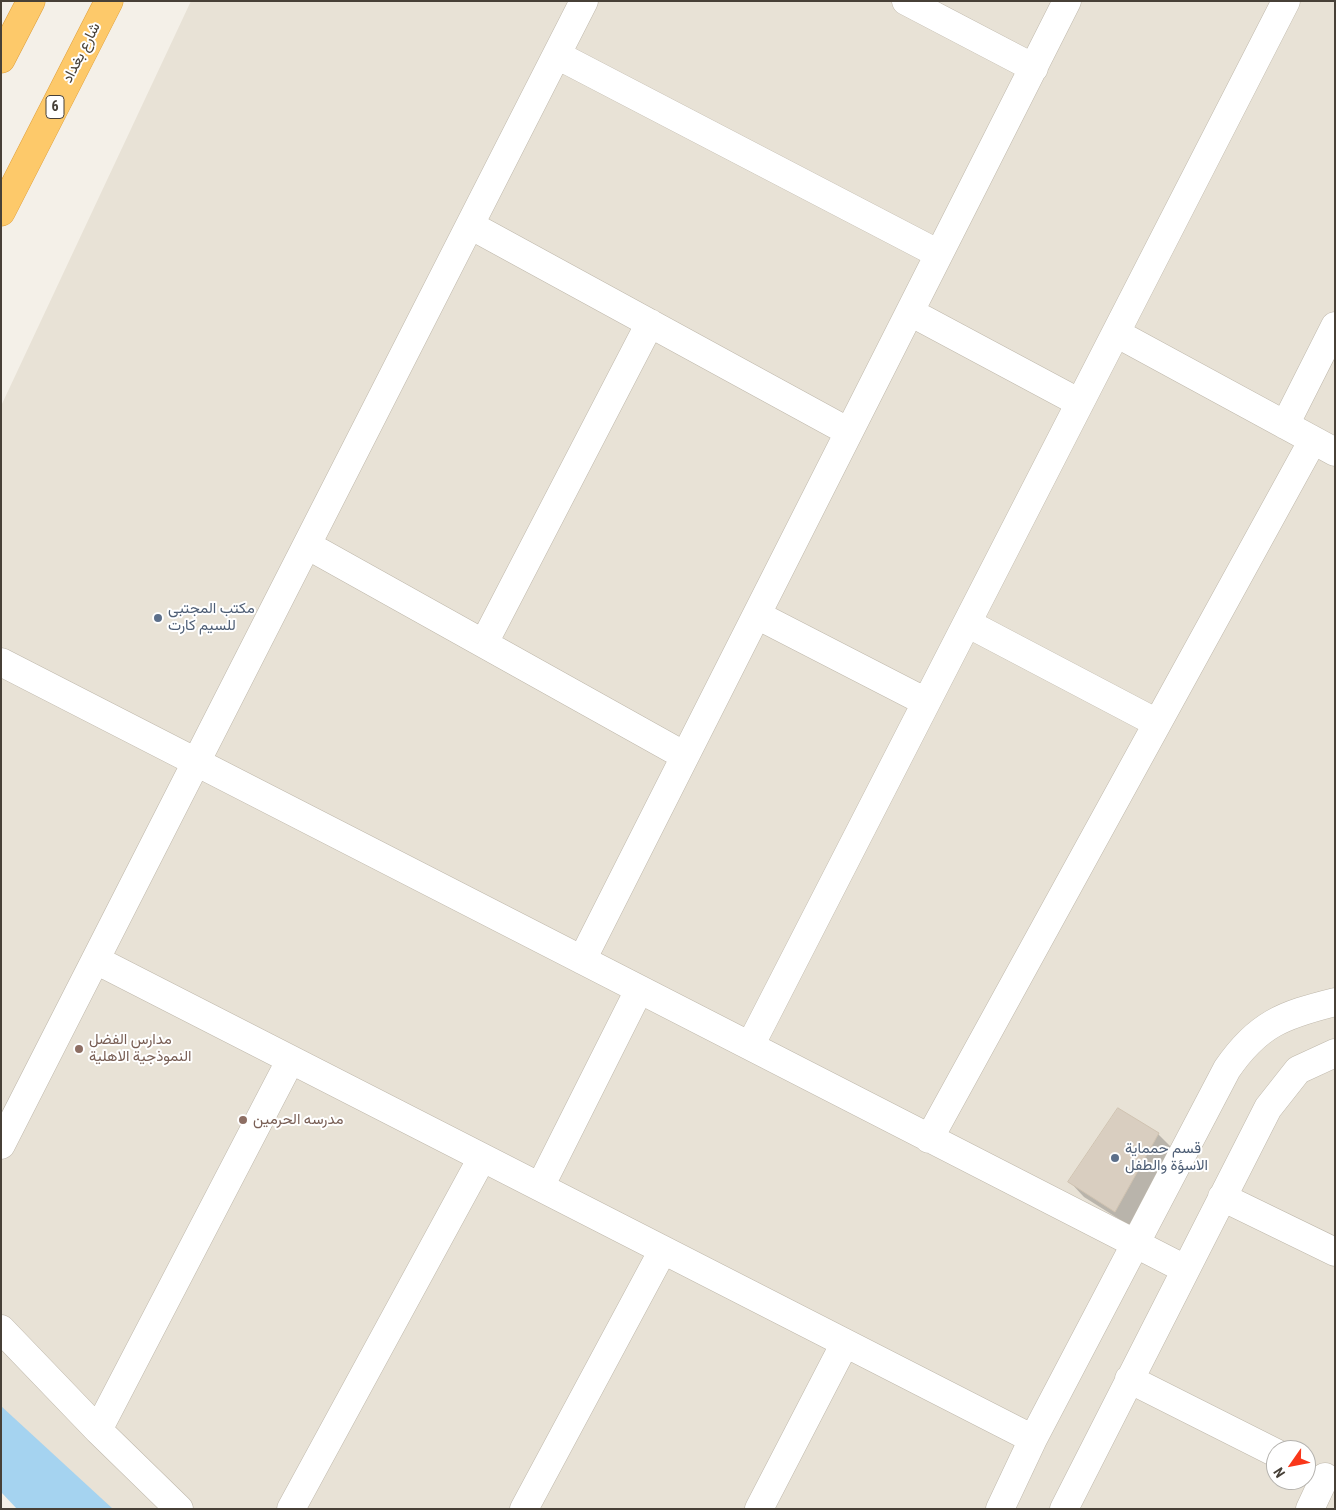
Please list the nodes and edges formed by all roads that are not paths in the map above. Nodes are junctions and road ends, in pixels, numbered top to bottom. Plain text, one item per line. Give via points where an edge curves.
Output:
1 (31, 1) edge
2 (109, 1) edge
3 (584, 1) edge
4 (906, 1) edge
5 (1068, 1) edge
6 (1286, 1) edge
7 (557, 55) junction
8 (1, 59) edge
9 (1034, 68) junction
10 (1, 212) edge
11 (470, 225) junction
12 (939, 254) junction
13 (910, 312) junction
14 (650, 323) junction
15 (1335, 326) edge
16 (1116, 333) junction
17 (1080, 403) junction
18 (1286, 426) junction
19 (850, 432) junction
20 (1324, 446) edge
21 (307, 545) junction
22 (757, 615) junction
23 (967, 623) junction
24 (484, 643) junction
25 (1, 662) edge
26 (926, 702) junction
27 (1157, 723) junction
28 (685, 756) junction
29 (196, 762) junction
30 (96, 960) junction
31 (582, 960) junction
32 (639, 990) junction
33 (1335, 1002) edge
34 (750, 1046) junction
35 (1335, 1053) edge
36 (290, 1061) junction
37 (929, 1139) junction
38 (1, 1145) edge
39 (482, 1158) junction
40 (540, 1187) junction
41 (1222, 1197) junction
42 (1136, 1244) junction
43 (663, 1250) junction
44 (1335, 1252) edge
45 (1185, 1269) junction
46 (1, 1329) edge
47 (845, 1343) junction
48 (1129, 1379) junction
49 (98, 1430) junction
50 (1033, 1439) junction
51 (1266, 1448) edge
52 (1322, 1476) edge
53 (179, 1509) edge
54 (291, 1509) edge
55 (524, 1509) edge
56 (759, 1509) edge
57 (1000, 1509) edge
58 (1064, 1509) edge
59 (1310, 1509) edge

1 - 8 highway
2 - 10 highway, شارع بغداد / 6
3 - 7 street
4 - 9 street
5 - 9 street
6 - 16 street
7 - 11 street
7 - 12 street
9 - 12 street
11 - 14 street
11 - 21 street
12 - 13 street
13 - 17 street
13 - 19 street
14 - 19 street
14 - 24 street
15 - 18 street
16 - 17 street
16 - 18 street
17 - 23 street
18 - 20 street
19 - 22 street
20 - 27 street
21 - 24 street
21 - 29 street
22 - 26 street
22 - 28 street
23 - 26 street
23 - 27 street
24 - 28 street
25 - 29 street
26 - 34 street
27 - 37 street
28 - 31 street
29 - 30 street
29 - 31 street
30 - 36 street
30 - 38 street
31 - 32 street
32 - 34 street
32 - 40 street
33 - 42 street via 1294,1012 1273,1022 1239,1051
34 - 37 street
35 - 41 street via 1298,1070 1281,1088
36 - 39 street
36 - 49 street
37 - 42 street
39 - 40 street
39 - 54 street
40 - 43 street
41 - 44 street
41 - 45 street
42 - 45 street
42 - 50 street
43 - 47 street
43 - 55 street
45 - 48 street
46 - 49 street
47 - 50 street
47 - 56 street
48 - 51 street
48 - 58 street
49 - 53 street
50 - 57 street
52 - 59 street

